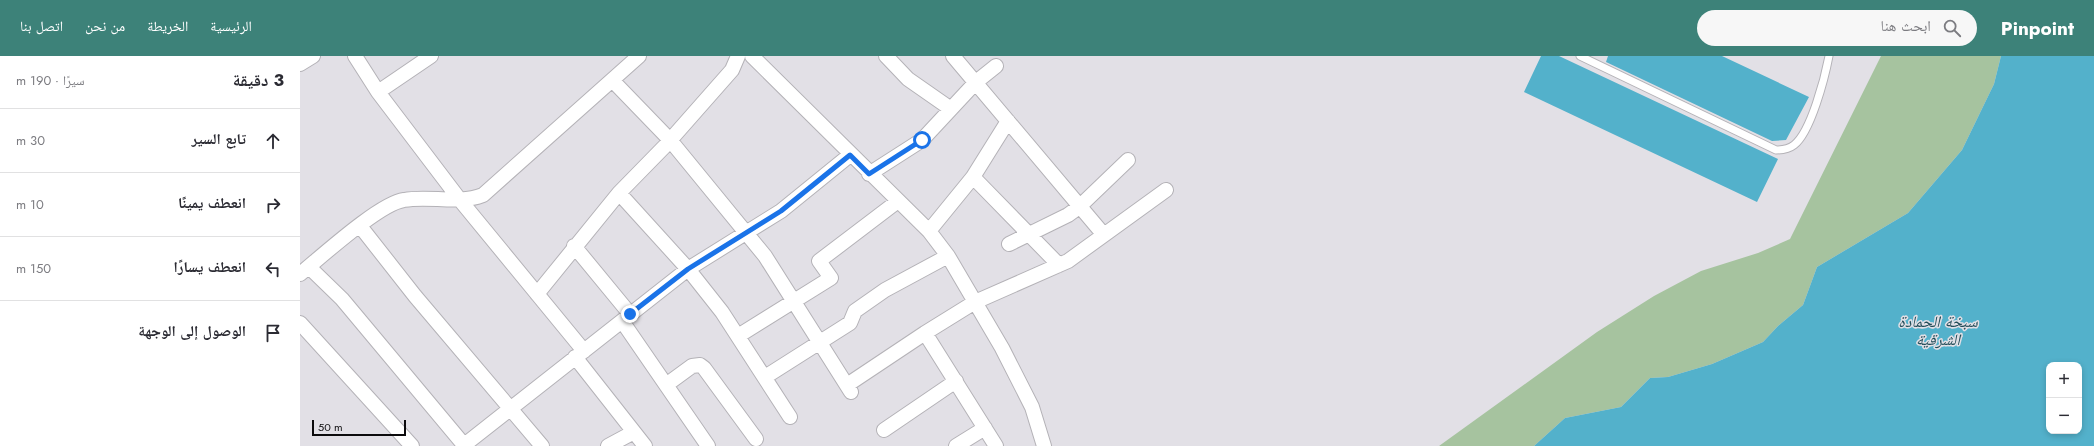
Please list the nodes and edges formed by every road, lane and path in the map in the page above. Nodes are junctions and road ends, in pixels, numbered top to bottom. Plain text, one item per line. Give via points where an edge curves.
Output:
1 (314, 56) edge
2 (355, 56) edge
3 (431, 56) edge
4 (639, 56) edge
5 (738, 56) edge
6 (752, 56) edge
7 (886, 56) edge
8 (953, 56) edge
9 (1580, 56) edge
10 (1830, 56) edge
11 (300, 64) edge
12 (996, 66) dead end
13 (612, 80) junction
14 (976, 82) junction
15 (378, 92) junction
16 (951, 109) junction
17 (1008, 121) junction
18 (670, 140) junction
19 (850, 155) junction
20 (1128, 160) dead end
21 (869, 174) junction
22 (973, 177) junction
23 (1166, 190) dead end
24 (619, 193) junction
25 (460, 200) junction
26 (898, 202) junction
27 (1079, 207) junction
28 (360, 226) junction
29 (929, 231) junction
30 (748, 234) junction
31 (1029, 234) junction
32 (1104, 235) junction
33 (1009, 244) dead end
34 (574, 246) junction
35 (948, 256) junction
36 (1059, 265) junction
37 (688, 269) junction
38 (305, 271) edge
39 (536, 294) junction
40 (793, 301) junction
41 (976, 302) junction
42 (626, 318) junction
43 (300, 323) edge
44 (925, 333) junction
45 (738, 336) junction
46 (820, 342) junction
47 (579, 354) junction
48 (765, 377) junction
49 (956, 382) junction
50 (666, 385) junction
51 (510, 409) junction
52 (790, 417) dead end
53 (985, 428) junction
54 (884, 430) dead end
55 (634, 432) junction
56 (756, 439) dead end
57 (412, 446) edge
58 (464, 446) edge
59 (542, 446) edge
60 (608, 446) edge
61 (645, 446) edge
62 (708, 446) edge
63 (956, 446) edge
64 (996, 446) edge
65 (1044, 446) edge

1 - 11 street
2 - 15 street
3 - 15 street
4 - 13 street
5 - 18 street via 732,70
6 - 19 street
7 - 16 street via 908,79
8 - 14 street
9 - 10 lane via 1776,150 1785,150 1802,136 1823,87
12 - 14 street
13 - 18 street
13 - 25 street via 483,195
14 - 16 street
14 - 17 street
15 - 25 street
16 - 21 street via 922,140
17 - 22 street
17 - 27 street
18 - 24 street
18 - 30 street
19 - 21 street
19 - 30 street via 781,211
20 - 27 street
21 - 26 street
22 - 29 street
22 - 31 street
23 - 32 street
24 - 34 street
24 - 37 street
25 - 28 street via 421,199 395,202
25 - 39 street
26 - 29 street
26 - 40 street via 820,261 831,278
27 - 31 street
27 - 32 street
28 - 38 street
28 - 51 street
29 - 35 street
30 - 37 street
30 - 40 street
31 - 33 street
31 - 36 street
32 - 36 street
34 - 39 street
34 - 42 street
35 - 41 street
35 - 46 street via 885,290 855,311 850,324
36 - 41 street
37 - 42 street
37 - 45 street
38 - 58 street via 342,299
39 - 47 street
40 - 45 street
40 - 46 street
41 - 44 street
41 - 65 street via 1032,407
42 - 47 street
42 - 50 street
43 - 57 street
44 - 46 street via 849,388
44 - 49 street
45 - 48 street
46 - 48 street
47 - 51 street
47 - 55 street
48 - 52 street
49 - 53 street
49 - 54 street
50 - 56 street via 692,366 700,365
50 - 62 street
51 - 58 street
51 - 59 street
53 - 63 street
53 - 64 street
55 - 60 street
55 - 61 street

